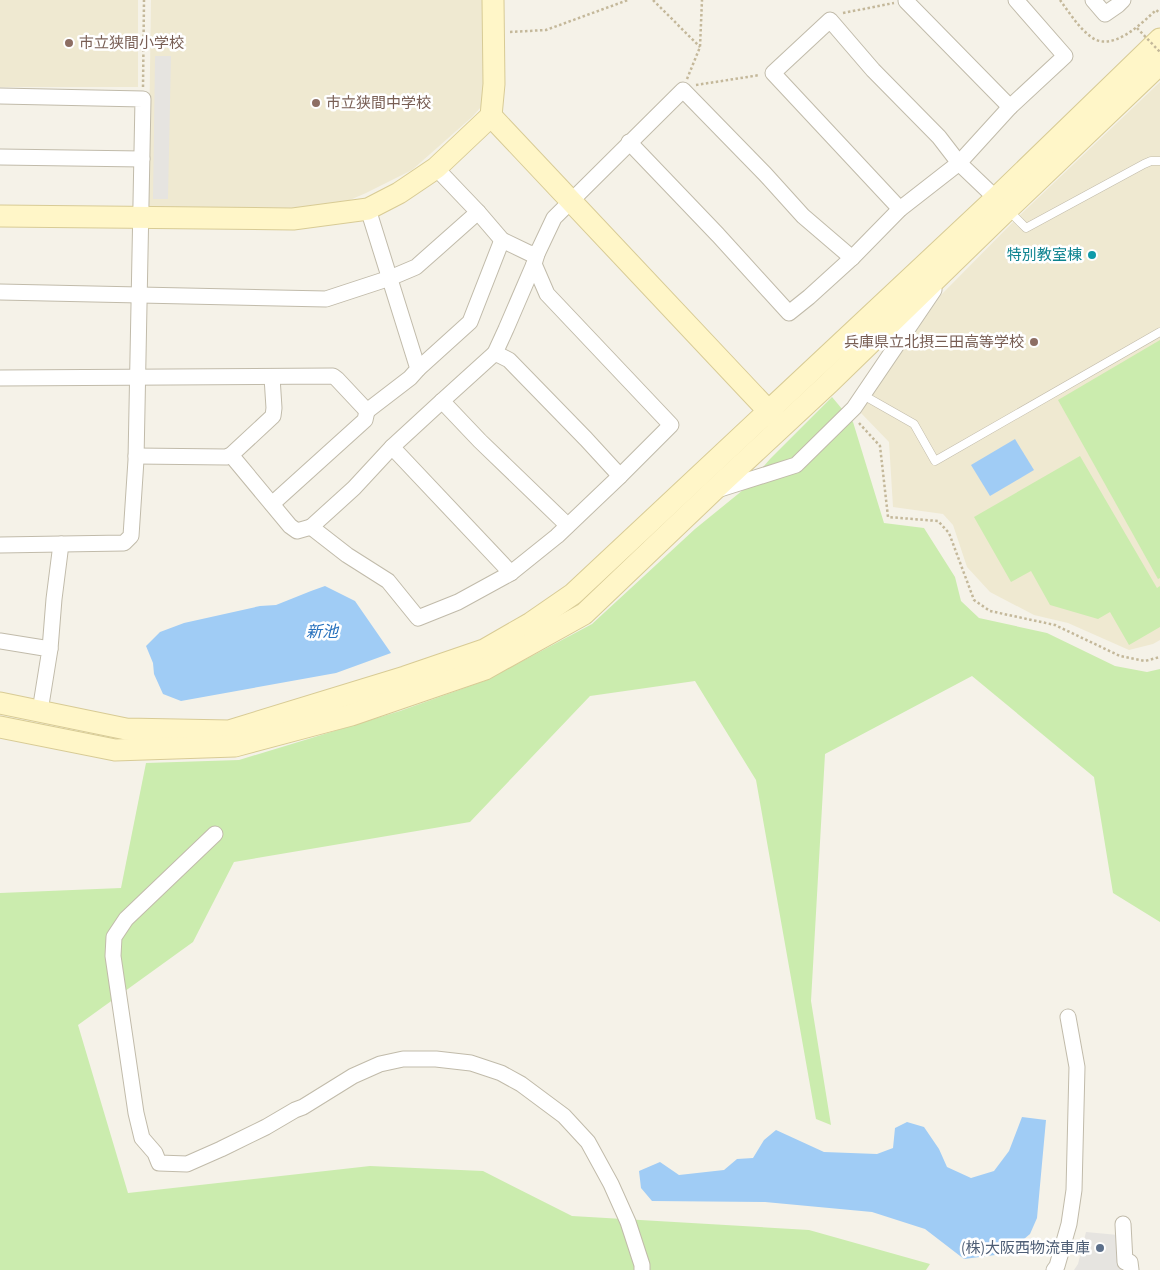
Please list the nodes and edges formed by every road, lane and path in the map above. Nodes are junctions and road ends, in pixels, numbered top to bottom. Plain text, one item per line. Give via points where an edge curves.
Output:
1 (144, 0) edge
2 (493, 0) edge
3 (628, 0) edge
4 (652, 0) edge
5 (702, 0) edge
6 (1016, 0) edge
7 (1060, 0) edge
8 (1093, 0) edge
9 (1123, 0) edge
10 (907, 1) edge
11 (1160, 13) edge
12 (830, 20) junction
13 (1137, 28) junction
14 (493, 34) junction
15 (1160, 39) edge
16 (700, 48) junction
17 (1160, 52) edge
18 (1160, 64) edge
19 (773, 73) junction
20 (683, 90) junction
21 (0, 96) edge
22 (143, 98) junction
23 (1010, 107) junction
24 (491, 116) junction
25 (629, 142) junction
26 (0, 157) edge
27 (142, 159) junction
28 (1160, 161) edge
29 (959, 163) junction
30 (436, 168) junction
31 (571, 201) junction
32 (1001, 204) junction
33 (368, 209) junction
34 (900, 209) junction
35 (478, 212) junction
36 (0, 216) edge
37 (141, 218) junction
38 (502, 240) junction
39 (852, 258) junction
40 (535, 259) junction
41 (950, 266) junction
42 (389, 278) junction
43 (0, 292) edge
44 (139, 295) junction
45 (1160, 332) edge
46 (495, 353) junction
47 (418, 369) junction
48 (138, 377) junction
49 (272, 377) junction
50 (0, 378) edge
51 (863, 395) junction
52 (442, 401) junction
53 (368, 411) junction
54 (767, 411) junction
55 (850, 412) junction
56 (783, 426) junction
57 (392, 447) junction
58 (231, 455) junction
59 (136, 456) junction
60 (620, 476) junction
61 (713, 491) junction
62 (272, 504) junction
63 (567, 526) junction
64 (312, 527) junction
65 (61, 544) junction
66 (0, 545) edge
67 (511, 573) junction
68 (0, 641) edge
69 (50, 649) junction
70 (1160, 657) edge
71 (0, 703) edge
72 (40, 711) junction
73 (0, 726) edge
74 (215, 834) dead end
75 (1068, 1017) dead end
76 (1123, 1224) dead end
77 (642, 1270) edge
78 (1054, 1270) edge
79 (1131, 1270) edge

1 - 22 path
2 - 14 street
3 - 14 path via 546,30
4 - 16 path
5 - 16 path
6 - 23 street via 1065,56
7 - 13 path via 1080,27 1095,40 1108,42
8 - 9 street via 1105,14
10 - 12 path via 842,13
10 - 23 street
11 - 13 path via 1156,10
12 - 19 street
12 - 29 street via 873,70 939,137
13 - 17 path, bridge
14 - 24 street
15 - 32 street
16 - 20 path
18 - 32 street
19 - 20 path via 693,85
19 - 34 street
20 - 25 street
20 - 39 street via 803,216
21 - 22 street
22 - 27 street
23 - 29 street
24 - 30 street
24 - 31 street
25 - 31 street
25 - 39 street via 789,313
26 - 27 street
27 - 37 street
28 - 32 lane via 1144,164 1026,228
29 - 32 street
29 - 34 street
30 - 33 street
30 - 35 street
31 - 40 street via 554,218
31 - 54 street
32 - 41 street
32 - 54 street
33 - 37 street via 293,219
33 - 42 street
34 - 39 street
35 - 38 street
35 - 42 street via 416,267
36 - 37 street
37 - 44 street
38 - 40 street
38 - 47 street via 470,322
40 - 46 street
40 - 60 street via 547,294 671,425
41 - 51 street
41 - 56 street
42 - 44 street via 326,299
42 - 47 street
43 - 44 street
44 - 48 street
45 - 51 lane via 935,461 914,424
46 - 52 street
46 - 60 street via 509,360
47 - 53 street
48 - 49 street
48 - 50 street
48 - 59 street
49 - 53 street via 334,376
49 - 58 street via 273,416
51 - 55 street
52 - 57 street
52 - 63 street
53 - 62 street via 365,420
54 - 56 street
54 - 72 street via 572,594 531,624 484,650 229,731 126,729
55 - 61 street via 796,465
55 - 70 path via 880,446 888,517 938,521 949,534 974,600 990,610 1056,624 1120,656 1145,661
56 - 61 street
57 - 64 street
57 - 67 street
58 - 59 street
58 - 62 street
59 - 65 street via 131,536 124,543
60 - 63 street
61 - 73 street via 584,614 485,669 352,715 235,746 125,750
62 - 64 street via 297,531
63 - 67 street
64 - 67 street via 347,555 388,581 418,618 458,602
65 - 66 street
65 - 69 street
68 - 69 street
69 - 72 street
71 - 72 street
74 - 77 street via 126,919 114,937 113,956 136,1113 142,1138 159,1162 187,1164 221,1149 303,1107 352,1076 380,1064 403,1059 471,1063 521,1084 564,1116 588,1142 628,1222
75 - 78 street via 1076,1067 1074,1190 1069,1224
76 - 79 street via 1125,1262 1130,1262

